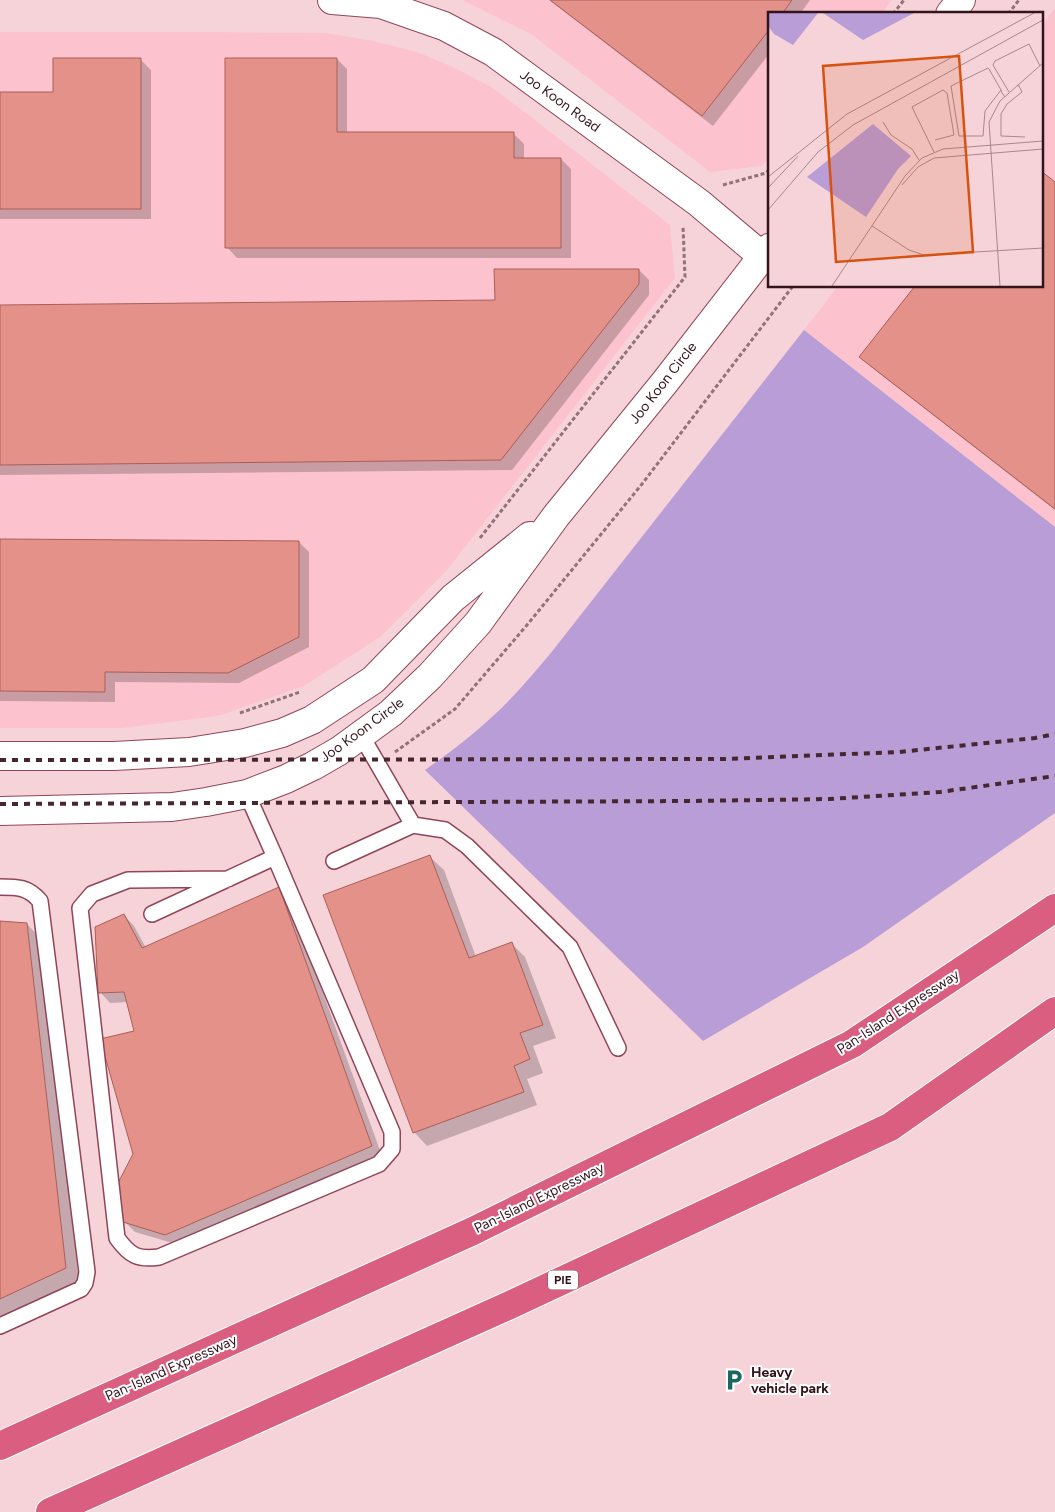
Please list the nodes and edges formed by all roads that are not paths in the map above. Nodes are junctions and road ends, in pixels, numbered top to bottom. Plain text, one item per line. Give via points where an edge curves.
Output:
1 (332, 0) edge
2 (961, 0) edge
3 (952, 12) edge
4 (766, 252) edge
5 (556, 516) junction
6 (361, 735) junction
7 (0, 756) edge
8 (247, 794) junction
9 (0, 810) edge
10 (413, 825) junction
11 (276, 857) junction
12 (334, 861) dead end
13 (228, 879) junction
14 (0, 887) edge
15 (1055, 908) edge
16 (152, 914) dead end
17 (1055, 1011) edge
18 (618, 1048) dead end
19 (0, 1326) edge
20 (0, 1446) edge
21 (50, 1512) edge

1 - 4 street, Joo Koon Road via 380,4 444,26 493,52
2 - 3 street
4 - 5 street, Joo Koon Circle via 666,382
5 - 6 street, Joo Koon Circle via 478,623 430,676 391,713
5 - 7 street, Joo Koon Circle via 453,598 372,680 312,720 282,733 189,752
6 - 8 street, Joo Koon Circle via 313,766
6 - 10 lane
8 - 9 street, Joo Koon Circle via 172,807
8 - 11 lane
10 - 12 lane
10 - 18 lane via 445,830 467,846 570,948
11 - 13 lane
11 - 13 lane via 392,1132 392,1149 379,1164 160,1257 145,1259 126,1251 117,1238 80,908 92,894 128,880
13 - 16 lane
14 - 19 lane via 18,887 32,892 40,901 88,1272 81,1289
15 - 20 highway, Pan-Island Expressway via 852,1044 473,1231
17 - 21 highway, PIE via 890,1127 510,1305

